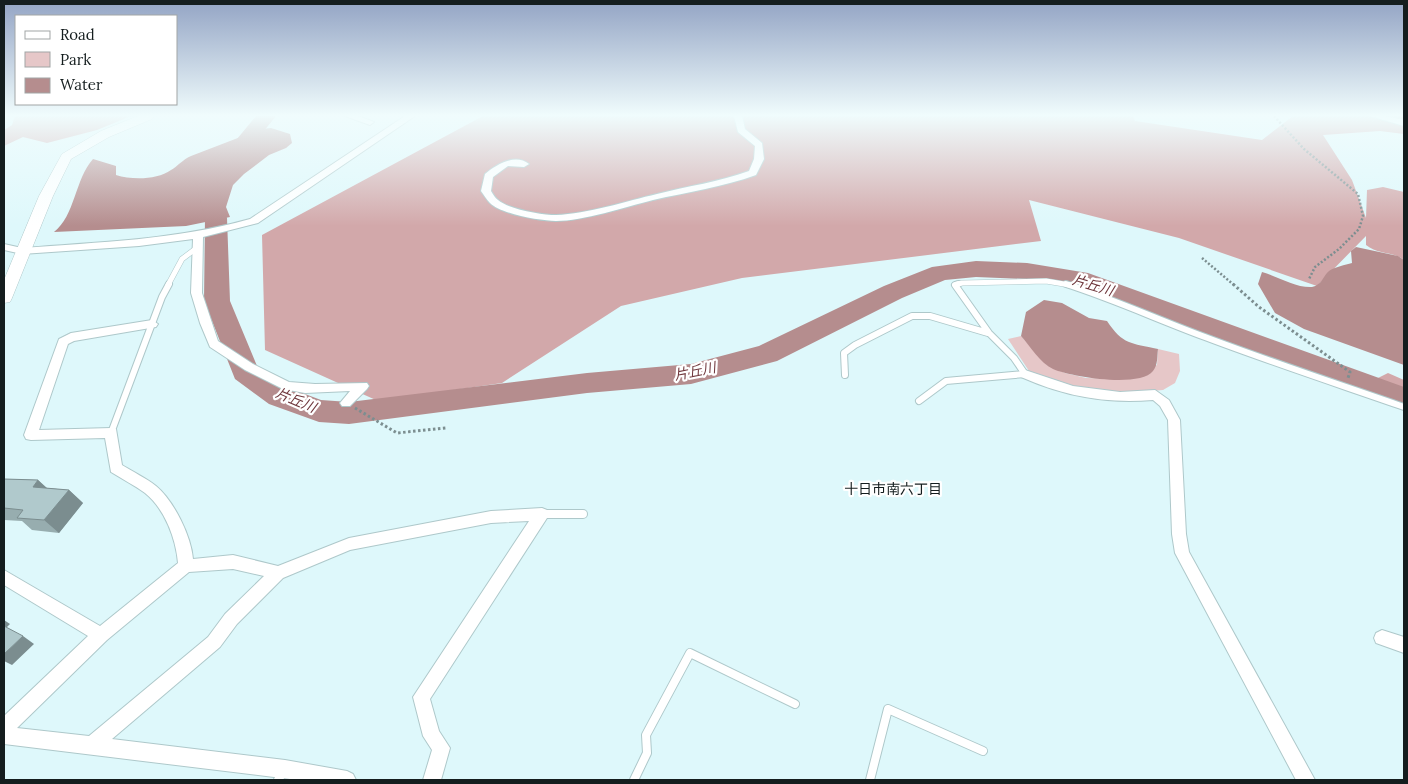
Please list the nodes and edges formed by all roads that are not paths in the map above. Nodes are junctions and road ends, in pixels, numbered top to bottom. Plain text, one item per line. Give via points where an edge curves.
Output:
1 (73, 153) edge
2 (356, 153) edge
3 (759, 153) edge
4 (524, 164) dead end
5 (199, 242) junction
6 (4, 247) edge
7 (22, 251) junction
8 (4, 298) edge
9 (152, 324) junction
10 (989, 333) junction
11 (1025, 374) junction
12 (844, 375) dead end
13 (919, 401) dead end
14 (346, 403) road end
15 (1404, 407) edge
16 (111, 433) junction
17 (542, 514) junction
18 (582, 514) dead end
19 (186, 566) junction
20 (278, 572) junction
21 (4, 577) edge
22 (101, 635) junction
23 (1382, 638) dead end
24 (1404, 645) edge
25 (795, 704) dead end
26 (4, 728) edge
27 (4, 735) edge
28 (91, 746) junction
29 (983, 751) dead end
30 (281, 775) edge
31 (347, 780) edge
32 (432, 780) edge
33 (634, 780) edge
34 (870, 780) edge
35 (1306, 780) edge

1 - 7 street via 66,157
2 - 5 street via 254,221
3 - 4 street via 753,173 726,183 556,218 527,214 503,206 494,202 486,191 488,176 502,164
5 - 7 street
5 - 9 lane via 182,259
5 - 14 street via 198,301 215,344 252,369 286,386 363,386
6 - 7 street
7 - 8 street
9 - 16 lane
9 - 16 street via 71,337 63,342 31,435
10 - 11 lane
10 - 12 lane via 930,316 912,316 844,353
10 - 15 lane via 955,285 1046,281 1065,284 1252,356
11 - 13 lane via 946,381
11 - 35 street via 1056,388 1084,394 1108,398 1154,395 1165,403 1174,420 1182,553
16 - 19 street via 116,468 151,490 165,506 184,544
17 - 18 lane
17 - 20 street via 491,517 349,544
17 - 32 street via 421,697 432,736 442,748
19 - 20 street via 233,562
19 - 22 street
20 - 28 street via 231,619 214,642
21 - 22 street
22 - 26 street
23 - 24 street
25 - 33 lane via 690,653 646,735 646,753
27 - 28 street
28 - 30 street
29 - 34 lane via 888,709
30 - 31 street

